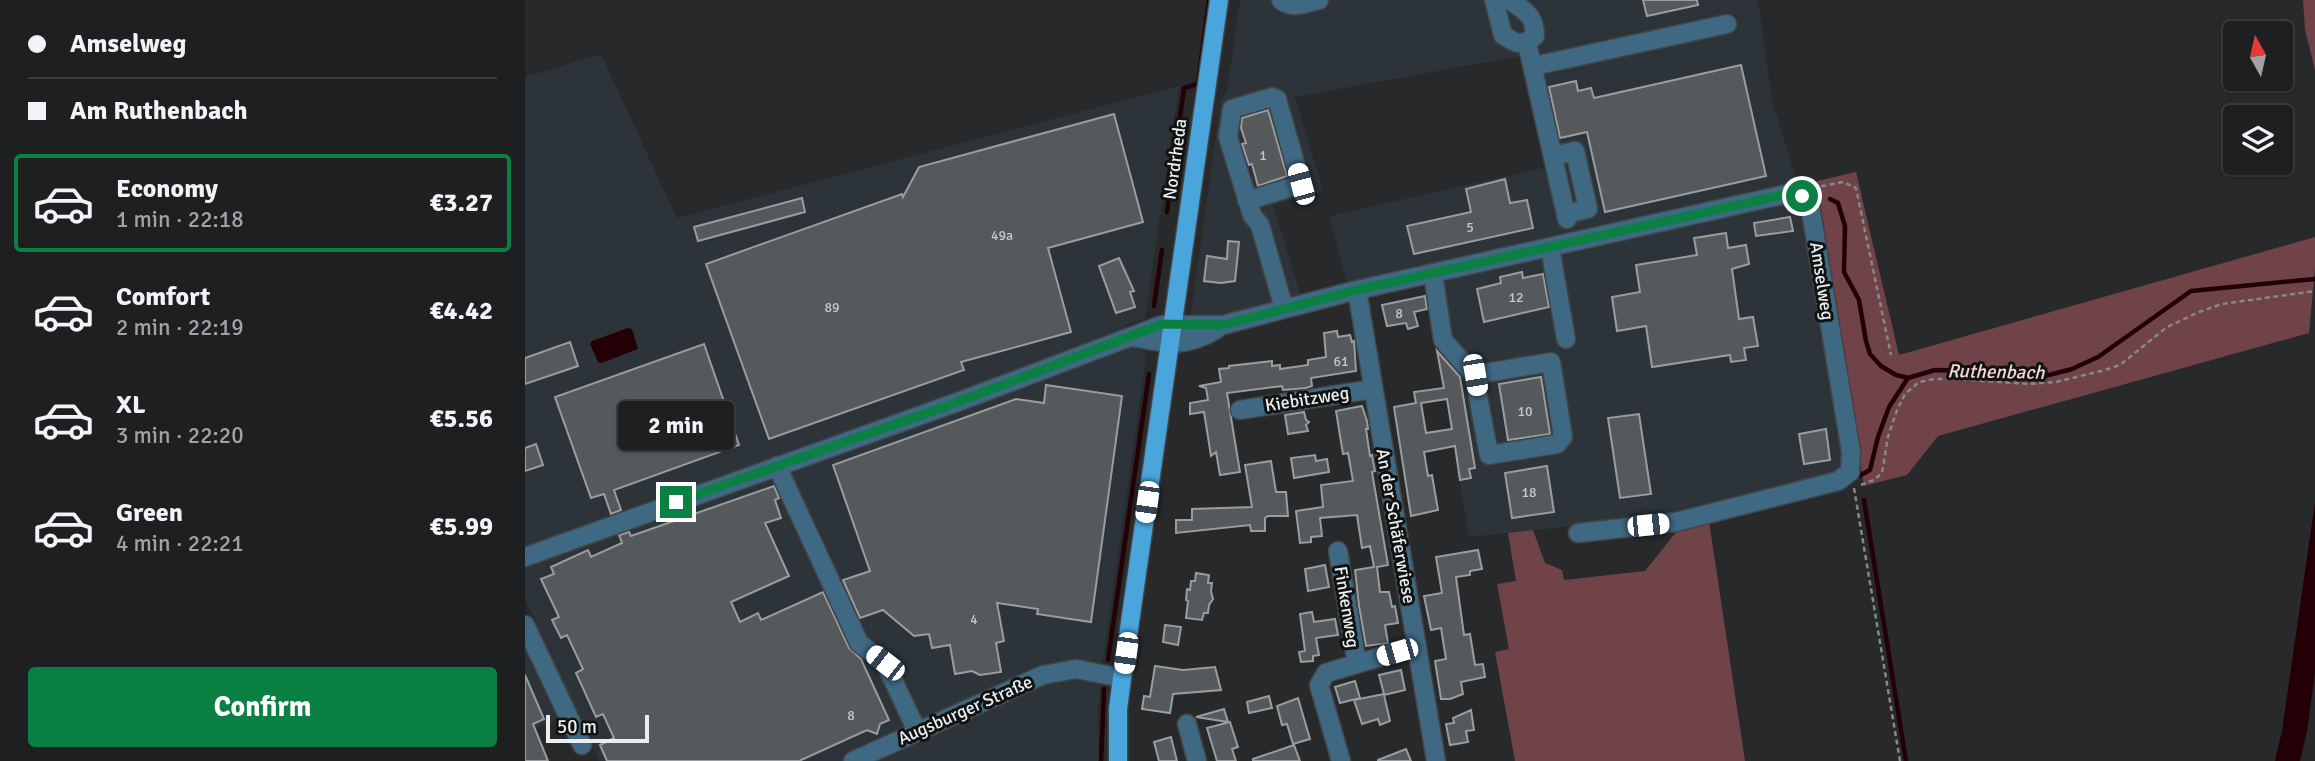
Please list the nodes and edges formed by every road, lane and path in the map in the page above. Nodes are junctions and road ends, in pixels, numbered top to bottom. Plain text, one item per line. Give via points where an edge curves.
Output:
1 (1219, 0) edge
2 (1281, 0) edge
3 (1319, 0) edge
4 (1494, 0) edge
5 (1509, 0) edge
6 (1727, 24) dead end
7 (1527, 43) junction
8 (1534, 66) junction
9 (1802, 196) junction
10 (1247, 201) junction
11 (1567, 217) dead end
12 (1550, 248) junction
13 (1433, 274) junction
14 (1357, 290) junction
15 (2315, 291) edge
16 (1284, 308) junction
17 (1172, 324) junction
18 (1223, 325) junction
19 (1133, 337) junction
20 (1566, 339) dead end
21 (1169, 344) junction
22 (1891, 355) dead end
23 (1475, 375) junction
24 (1373, 389) junction
25 (1240, 410) dead end
26 (777, 466) junction
27 (1852, 480) junction
28 (1579, 533) dead end
29 (1338, 551) dead end
30 (525, 557) edge
31 (525, 625) edge
32 (1417, 646) junction
33 (1357, 664) junction
34 (1122, 678) junction
35 (1187, 724) dead end
36 (917, 732) junction
37 (582, 745) dead end
38 (853, 761) edge
39 (1118, 761) edge
40 (1198, 761) edge
41 (1342, 761) edge
42 (1436, 761) edge
43 (1900, 761) edge

1 - 17 main road, Nordrheda
2 - 3 street via 1295,6
4 - 7 street via 1503,35 1515,43
5 - 7 street via 1529,13 1535,25 1535,36
6 - 8 street
7 - 8 street
8 - 11 street
9 - 12 street via 1787,194
9 - 22 path via 1811,188 1843,182 1856,188
9 - 27 street, Amselweg via 1810,206
10 - 10 street via 1301,184 1277,99 1272,97 1232,109 1228,137
10 - 16 street via 1260,225
12 - 13 street
12 - 20 street
13 - 14 street
13 - 23 street via 1443,340
14 - 16 street
14 - 24 street, An der Schäferwiese
15 - 27 path via 2222,304 2199,312 2167,327 2120,365 2056,382 1919,382 1905,394 1897,410 1882,473 1874,480
16 - 18 street
17 - 18 street
17 - 19 street
17 - 21 main road, Nordrheda
18 - 21 street via 1181,344
19 - 21 street
19 - 26 street
21 - 34 main road, Nordrheda
23 - 23 street via 1489,455 1557,444 1563,437 1551,362
24 - 25 street, Kiebitzweg
24 - 32 street, An der Schäferwiese
26 - 30 street
26 - 36 street via 859,643 885,663
27 - 28 street via 1676,522
27 - 43 path
29 - 33 street, Finkenweg
31 - 37 street
32 - 33 street, Finkenweg
32 - 42 street, An der Schäferwiese
33 - 41 street, Finkenweg via 1326,673 1319,685
34 - 36 street, Augsburger Straße via 1076,669 1043,675
34 - 39 main road, Nordrheda
35 - 40 street
36 - 38 street, Augsburger Straße

